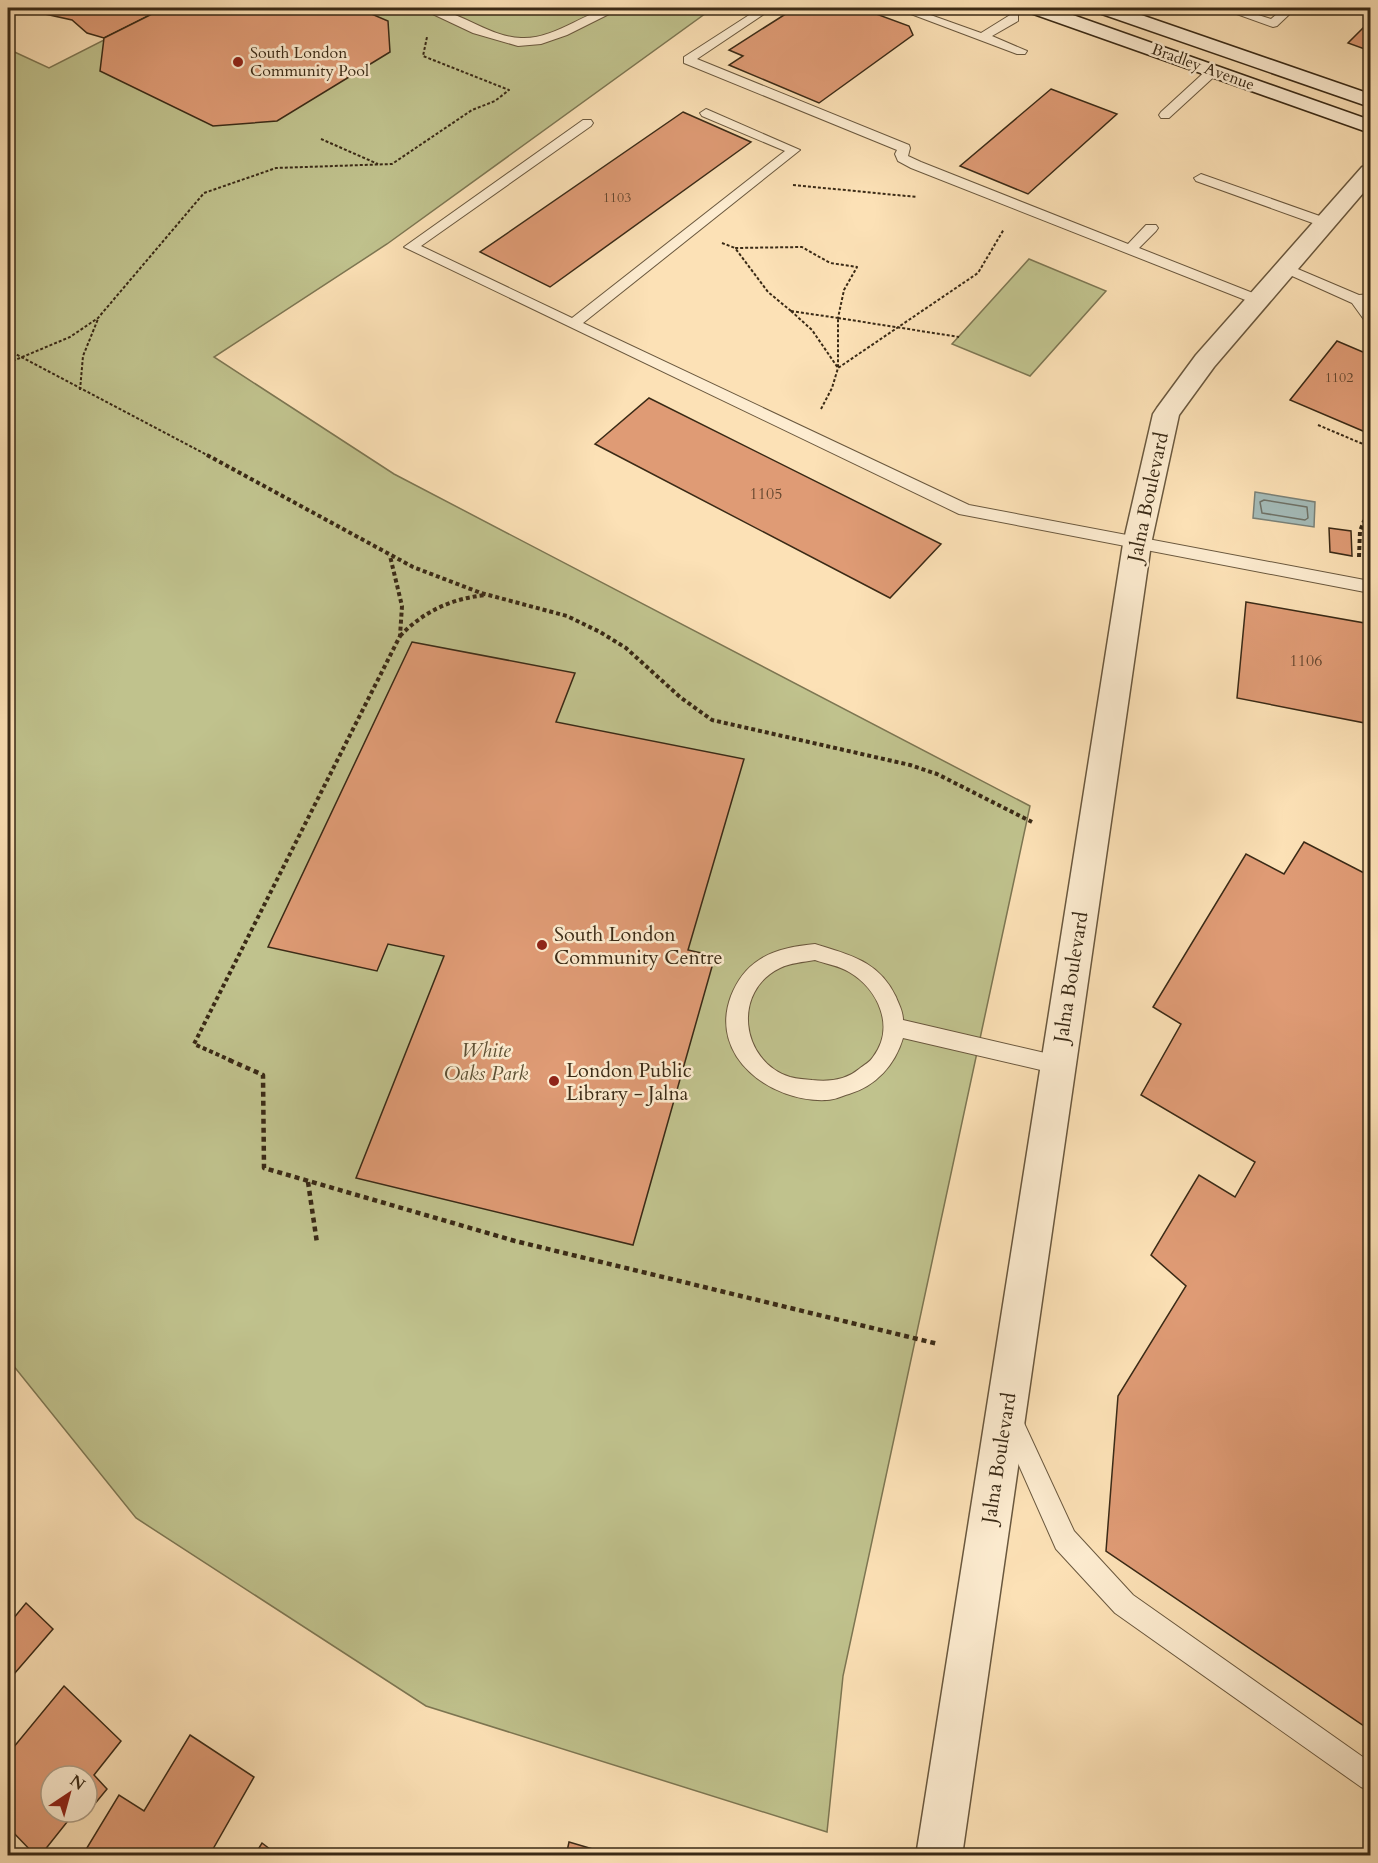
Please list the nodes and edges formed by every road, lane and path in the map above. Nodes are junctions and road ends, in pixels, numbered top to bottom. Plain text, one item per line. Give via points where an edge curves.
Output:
1 (426, 8) edge
2 (526, 8) edge
3 (533, 8) edge
4 (615, 8) edge
5 (767, 8) edge
6 (901, 8) edge
7 (1035, 8) edge
8 (1102, 8) edge
9 (1226, 8) edge
10 (1290, 8) edge
11 (1014, 18) dead end
12 (429, 28) dead end
13 (982, 37) junction
14 (1021, 51) dead end
15 (1213, 71) junction
16 (1371, 101) edge
17 (706, 112) dead end
18 (1165, 115) dead end
19 (587, 123) dead end
20 (1371, 127) edge
21 (321, 139) dead end
22 (381, 165) junction
23 (1371, 172) edge
24 (1201, 178) dead end
25 (754, 181) junction
26 (922, 198) dead end
27 (1326, 223) junction
28 (1005, 228) dead end
29 (1151, 228) dead end
30 (1130, 250) junction
31 (1286, 268) junction
32 (1364, 299) edge
33 (1258, 300) junction
34 (791, 311) junction
35 (98, 318) junction
36 (837, 318) junction
37 (1371, 318) edge
38 (574, 323) junction
39 (897, 328) junction
40 (958, 337) dead end
41 (8, 350) edge
42 (21, 358) junction
43 (8, 363) edge
44 (838, 368) junction
45 (80, 390) junction
46 (819, 413) dead end
47 (1318, 425) dead end
48 (1371, 447) edge
49 (1371, 518) edge
50 (1137, 544) junction
51 (390, 556) junction
52 (1359, 564) dead end
53 (1371, 587) edge
54 (490, 595) junction
55 (400, 636) junction
56 (1032, 822) dead end
57 (895, 1027) junction
58 (1058, 1065) junction
59 (308, 1182) junction
60 (317, 1243) dead end
61 (938, 1344) dead end
62 (1006, 1410) junction
63 (1371, 1778) edge
64 (939, 1856) edge

1 - 4 lane via 500,38 528,42 563,33
2 - 3 lane
5 - 30 lane via 688,60 904,148 903,158 916,165
6 - 13 lane
7 - 15 street, Bradley Avenue
8 - 16 street, Bradley Avenue
9 - 10 lane via 1273,23
11 - 13 lane
12 - 22 path via 423,56 509,90 392,164
13 - 14 lane
15 - 18 lane
15 - 20 street, Bradley Avenue
17 - 25 lane via 794,150
19 - 38 lane via 411,247
21 - 22 path
22 - 35 path via 276,168 204,193
23 - 27 street, Jalna Boulevard
24 - 27 lane
25 - 26 path
25 - 38 lane
27 - 31 street, Jalna Boulevard
28 - 39 path via 978,273
29 - 30 lane
30 - 33 lane
31 - 32 lane
31 - 33 street, Jalna Boulevard
32 - 37 lane
33 - 50 street, Jalna Boulevard via 1205,360 1166,414
34 - 36 path
34 - 36 path via 768,292 735,248 802,247 830,263 857,267 847,279
34 - 44 path via 812,330
35 - 42 path via 70,337
35 - 45 path via 83,356
36 - 39 path
36 - 44 path
38 - 50 lane via 965,510
39 - 40 path via 938,330
39 - 44 path
41 - 42 path
42 - 43 path
42 - 45 path
44 - 46 path
45 - 51 path via 296,502
47 - 48 path
49 - 52 path via 1364,521 1360,531
50 - 53 lane
50 - 58 street, Jalna Boulevard
51 - 54 path
51 - 55 path via 402,605
54 - 55 path via 438,606 412,622
54 - 56 path via 567,616 600,632 626,648 712,720 910,765 937,774
55 - 59 path via 194,1044 263,1075 264,1168
57 - 57 lane via 891,1005 880,984 862,968 840,957 815,952 790,955 766,965 748,981 738,1002 736,1026 743,1049 759,1069 778,1082 807,1092 834,1091 858,1083 878,1069 890,1049
57 - 58 lane
58 - 62 street, Jalna Boulevard
59 - 60 path
59 - 61 path via 644,1276
62 - 63 lane via 1065,1540 1124,1604
62 - 64 street, Jalna Boulevard

